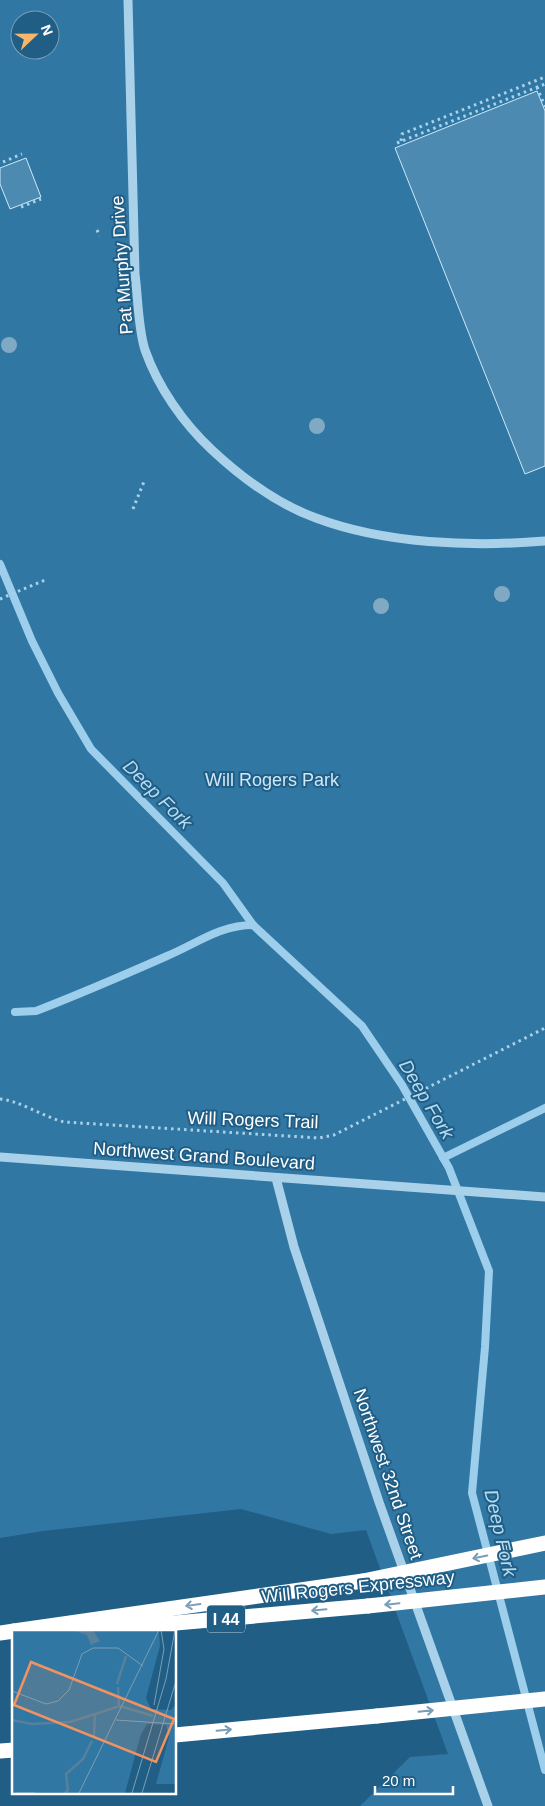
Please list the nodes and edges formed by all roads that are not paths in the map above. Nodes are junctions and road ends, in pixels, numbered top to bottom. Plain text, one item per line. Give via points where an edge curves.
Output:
1 (128, 0) edge
2 (545, 541) edge
3 (0, 1157) edge
4 (276, 1178) junction
5 (545, 1197) edge
6 (545, 1544) edge
7 (545, 1587) edge
8 (21, 1630) edge
9 (96, 1630) edge
10 (545, 1699) edge
11 (176, 1735) edge
12 (488, 1806) edge

1 - 2 street, Pat Murphy Drive via 135,274 139,312 145,349 180,414 202,440 252,484 315,518 360,531 397,537 454,542
3 - 4 street, Northwest Grand Boulevard
4 - 5 street, Northwest Grand Boulevard
4 - 12 street, Northwest 32nd Street via 294,1247 376,1492
6 -> 8 highway, bridge via 363,1581
7 -> 9 highway, Will Rogers Expressway / I 44, bridge
11 -> 10 highway, bridge

